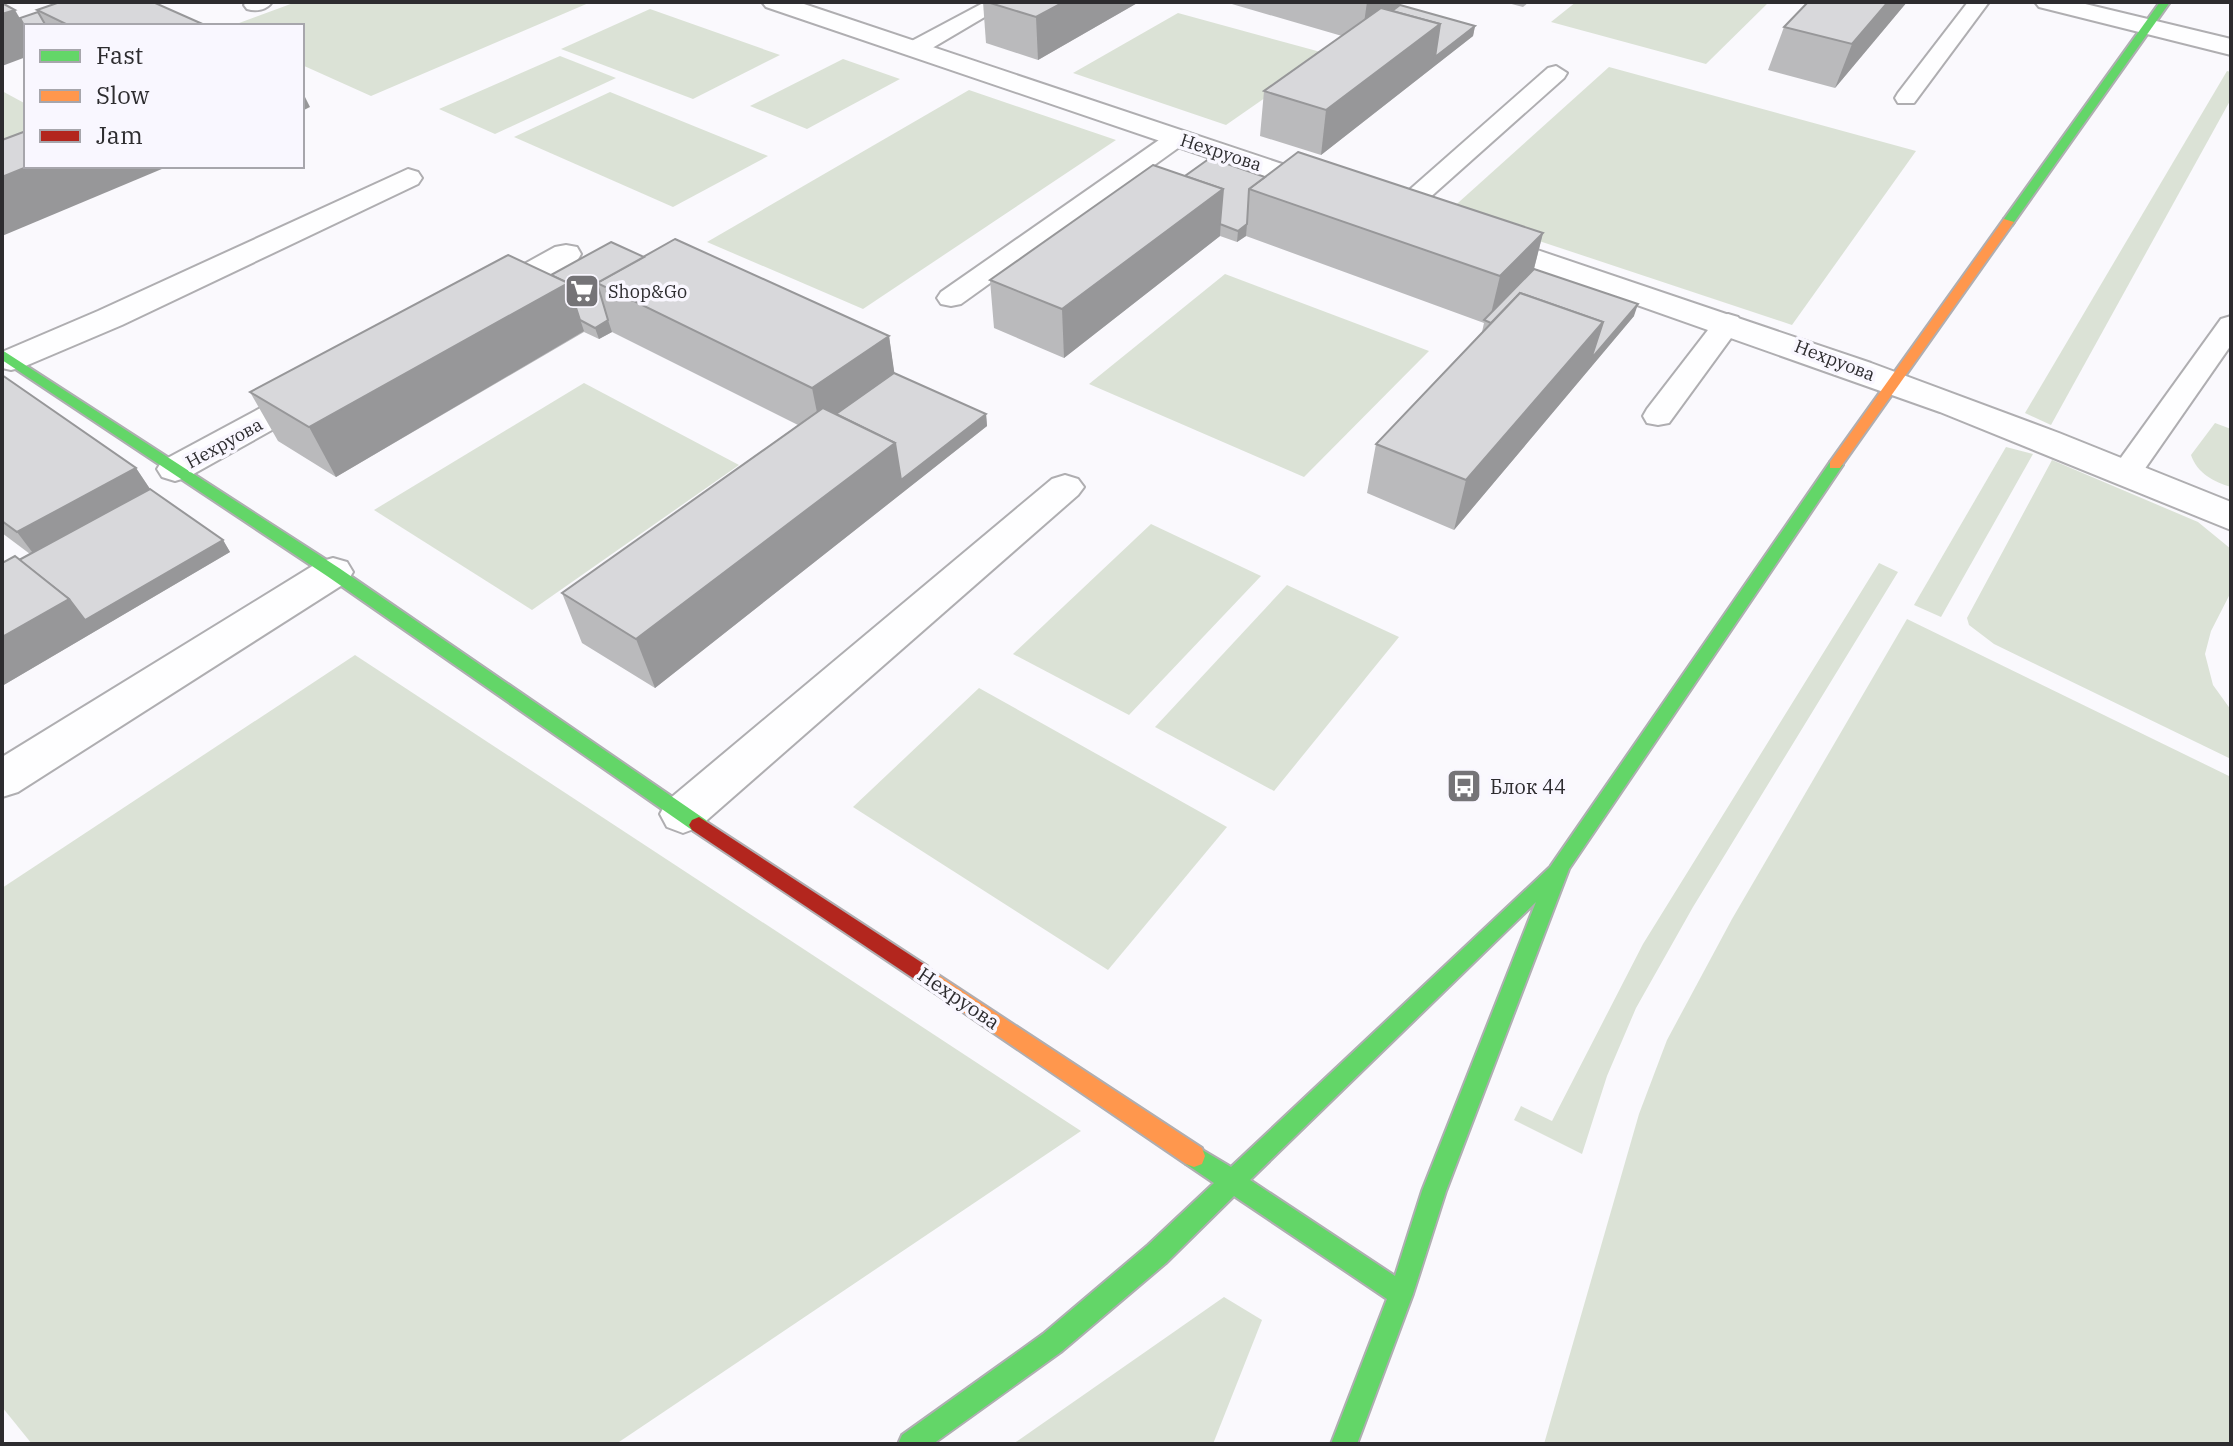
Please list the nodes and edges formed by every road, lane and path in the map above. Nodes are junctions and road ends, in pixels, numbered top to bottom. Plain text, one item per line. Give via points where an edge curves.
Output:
1 (774, 2) edge
2 (1000, 2) edge
3 (1979, 2) edge
4 (2047, 2) edge
5 (2165, 2) edge
6 (2146, 26) junction
7 (2231, 47) edge
8 (914, 49) junction
9 (1556, 73) dead end
10 (1906, 98) dead end
11 (1177, 138) junction
12 (408, 178) dead end
13 (1399, 212) junction
14 (1429, 223) edge
15 (1459, 233) edge
16 (566, 254) dead end
17 (951, 298) dead end
18 (459, 313) edge
19 (1728, 323) junction
20 (2231, 325) edge
21 (6, 357) edge
22 (351, 372) edge
23 (1895, 383) junction
24 (1658, 416) dead end
25 (175, 469) junction
26 (2126, 473) junction
27 (1065, 487) dead end
28 (2231, 517) edge
29 (333, 572) junction
30 (2, 779) edge
31 (683, 814) junction
32 (1560, 866) junction
33 (1233, 1184) junction
34 (1401, 1294) junction
35 (911, 1444) edge
36 (1344, 1444) edge

1 - 8 street, Нехруова
2 - 8 lane
3 - 10 lane
4 - 6 street
5 - 6 street, Нехруова
6 - 7 street
6 - 23 street, Нехруова
8 - 11 street, Нехруова
9 - 13 lane
11 - 13 street, Нехруова
11 - 17 lane
12 - 21 street, Нехруова via 110,318
13 - 14 street, Нехруова
15 - 19 street, Нехруова
16 - 18 street
19 - 23 street, Нехруова
19 - 24 lane
20 - 26 lane
21 - 25 street, Нехруова
22 - 25 street, Нехруова
23 - 26 street, Нехруова
23 - 32 street, Нехруова via 1774,550
25 - 29 street, Нехруова
26 - 28 street, Нехруова
27 - 31 street
29 - 30 street
29 - 31 street, Нехруова
31 - 33 street, Нехруова
32 - 33 street, Нехруова
32 - 34 street, Нехруова via 1434,1191
33 - 34 street, Нехруова
33 - 35 street, Нехруова via 1075,1326
34 - 36 street, Нехруова

